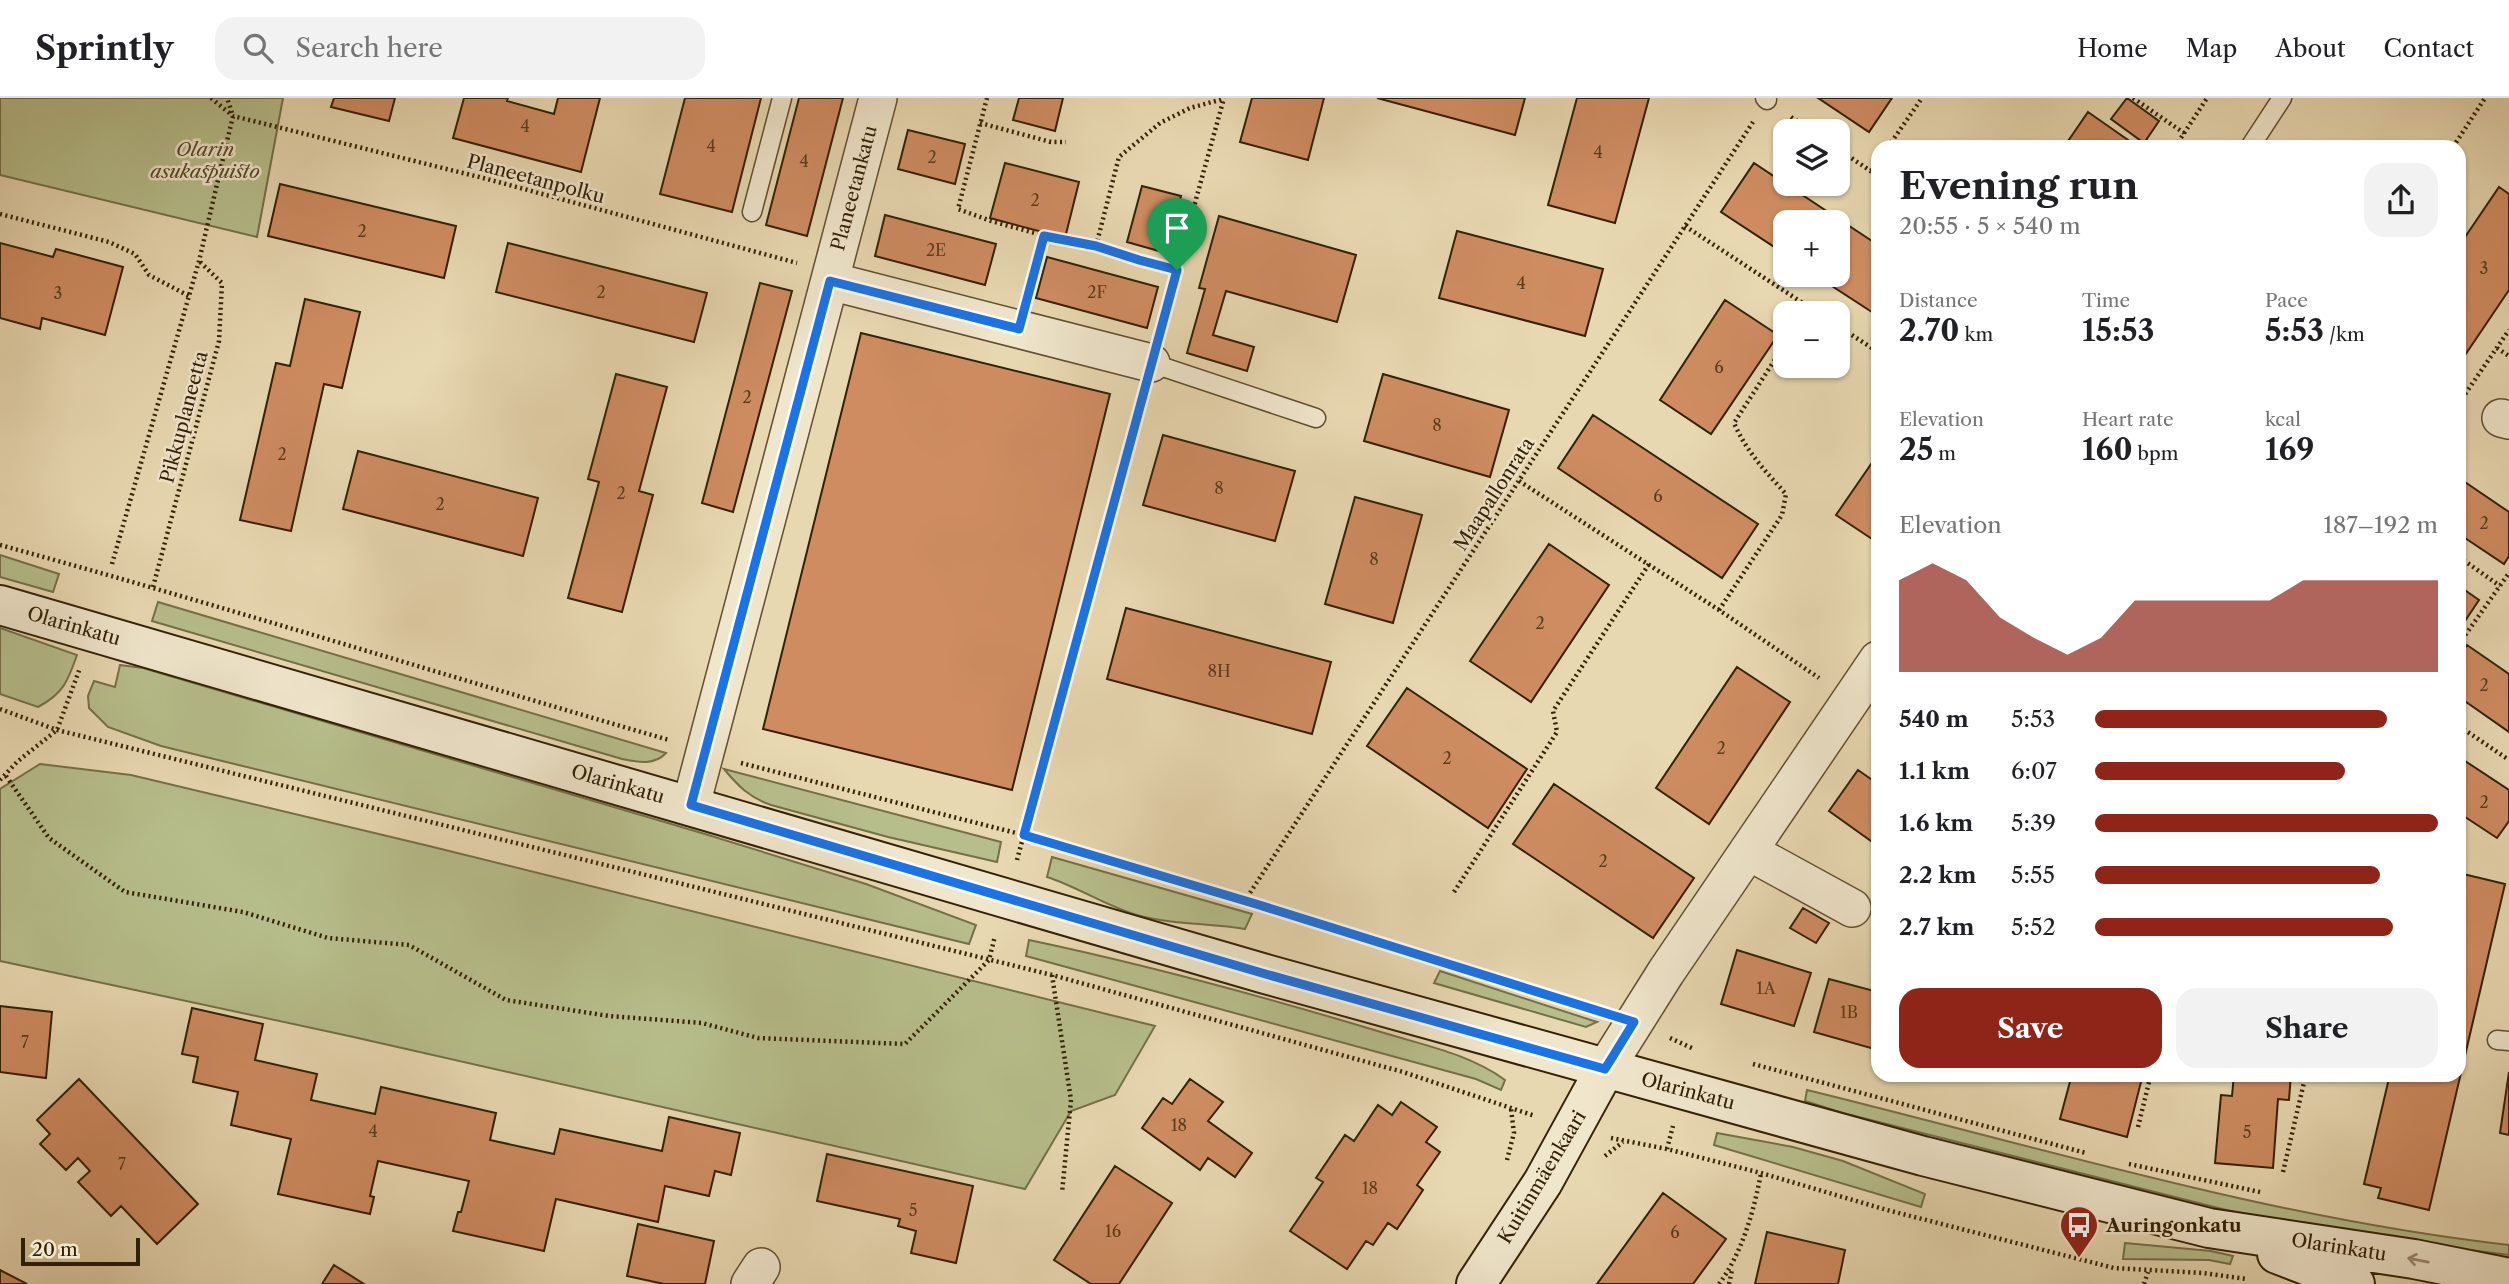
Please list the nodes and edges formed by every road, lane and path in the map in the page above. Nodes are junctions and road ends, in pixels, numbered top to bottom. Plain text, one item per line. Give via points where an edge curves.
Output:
1 (211, 98) edge
2 (227, 98) edge
3 (782, 98) edge
4 (878, 98) edge
5 (987, 98) edge
6 (1922, 98) edge
7 (2133, 98) edge
8 (2207, 98) edge
9 (2282, 98) edge
10 (2485, 98) edge
11 (1224, 99) edge
12 (1766, 99) edge
13 (233, 116) junction
14 (981, 123) junction
15 (2184, 133) junction
16 (1893, 140) edge
17 (2180, 140) edge
18 (2254, 140) edge
19 (2458, 140) edge
20 (1066, 142) dead end
21 (1850, 157) edge
22 (1871, 171) edge
23 (752, 212) dead end
24 (0, 214) edge
25 (1685, 226) junction
26 (1044, 236) junction
27 (1096, 246) junction
28 (198, 261) junction
29 (1177, 270) junction
30 (831, 275) junction
31 (189, 296) junction
32 (1800, 301) edge
33 (1019, 329) junction
34 (2509, 330) edge
35 (1850, 334) edge
36 (1871, 347) edge
37 (2497, 348) junction
38 (2509, 356) edge
39 (1151, 363) junction
40 (1773, 363) edge
41 (2466, 393) edge
42 (1316, 418) dead end
43 (1519, 481) junction
44 (0, 545) edge
45 (2466, 562) edge
46 (112, 564) dead end
47 (1649, 564) junction
48 (2509, 573) edge
49 (2500, 586) junction
50 (153, 587) junction
51 (0, 604) edge
52 (1719, 610) junction
53 (2466, 635) edge
54 (84, 658) dead end
55 (1871, 670) edge
56 (1851, 700) junction
57 (0, 709) edge
58 (57, 730) junction
59 (2466, 731) edge
60 (705, 752) junction
61 (2509, 760) edge
62 (6, 776) junction
63 (0, 780) edge
64 (691, 805) junction
65 (1024, 835) junction
66 (1748, 851) junction
67 (1454, 892) dead end
68 (1244, 902) junction
69 (1852, 908) dead end
70 (989, 960) junction
71 (1052, 975) junction
72 (1634, 1022) junction
73 (1706, 1052) dead end
74 (1746, 1063) dead end
75 (1605, 1069) junction
76 (2149, 1082) edge
77 (2304, 1082) edge
78 (1573, 1127) junction
79 (2138, 1127) dead end
80 (2092, 1154) dead end
81 (2119, 1161) dead end
82 (2283, 1172) dead end
83 (1761, 1173) junction
84 (1062, 1193) dead end
85 (2261, 1193) dead end
86 (2210, 1228) junction
87 (1732, 1266) junction
88 (2148, 1272) junction
89 (2509, 1278) edge
90 (2249, 1280) dead end
91 (1476, 1284) edge
92 (1719, 1284) edge
93 (1729, 1284) edge
94 (2144, 1284) edge
95 (2355, 1284) edge

1 - 13 path
2 - 13 path
3 - 23 lane
4 - 30 street, Planeetankatu
5 - 14 path
6 - 16 path
7 - 15 path
8 - 15 path
9 - 18 lane
10 - 19 path
11 - 27 path via 1190,108 1160,123 1119,156
11 - 29 path
12 - 25 path, Maapallonrata
13 - 28 path, Pikkuplaneetta
13 - 30 path, Planeetanpolku via 486,179
14 - 20 path
14 - 26 path via 958,209
15 - 17 path
21 - 22 path
24 - 31 path via 109,242 135,254 149,275
25 - 32 path
25 - 43 path, Maapallonrata
26 - 27 path
26 - 33 path
27 - 29 path
28 - 31 path, Pikkuplaneetta
28 - 50 path, Pikkuplaneetta via 222,283 219,341
29 - 39 path
30 - 33 street
30 - 60 street, Planeetankatu
31 - 46 path, Pikkuplaneetta
33 - 39 street
34 - 37 path
35 - 36 path
37 - 38 path
37 - 41 path
39 - 42 lane
39 - 65 path
40 - 52 path via 1734,423 1762,468 1786,494 1782,514
43 - 47 path
43 - 68 path, Maapallonrata
44 - 50 path
45 - 49 path
47 - 52 path
47 - 67 path via 1553,710 1557,732
48 - 49 path
49 - 53 path
50 - 60 path
51 - 64 main road, Olarinkatu
52 - 56 path
54 - 58 path
55 - 56 street
56 - 66 street
57 - 58 path
58 - 62 path
58 - 70 path
59 - 61 path
60 - 64 street, Planeetankatu
60 - 65 path
62 - 63 path
62 - 70 path via 49,838 125,892 243,912 328,938 409,945 506,1000 609,1016 702,1023 758,1038 905,1044
64 - 75 main road, Olarinkatu
65 - 68 path
66 - 69 street
66 - 72 street
68 - 72 path
70 - 71 path
71 - 78 path via 1403,1072
71 - 84 path via 1071,1100
72 - 73 path
72 - 75 street
74 - 80 path
75 - 78 main road, Kuitinmäenkaari
75 - 86 main road, Olarinkatu
76 - 79 path
77 - 82 path
78 - 83 path
78 - 91 main road, Kuitinmäenkaari
81 - 85 path
83 - 87 path
83 - 88 path via 1887,1210 2114,1268
89 -> 86 main road, Olarinkatu
86 - 95 main road, Olarinkatu
87 - 92 path
87 - 93 path
88 - 90 path
88 - 94 path

